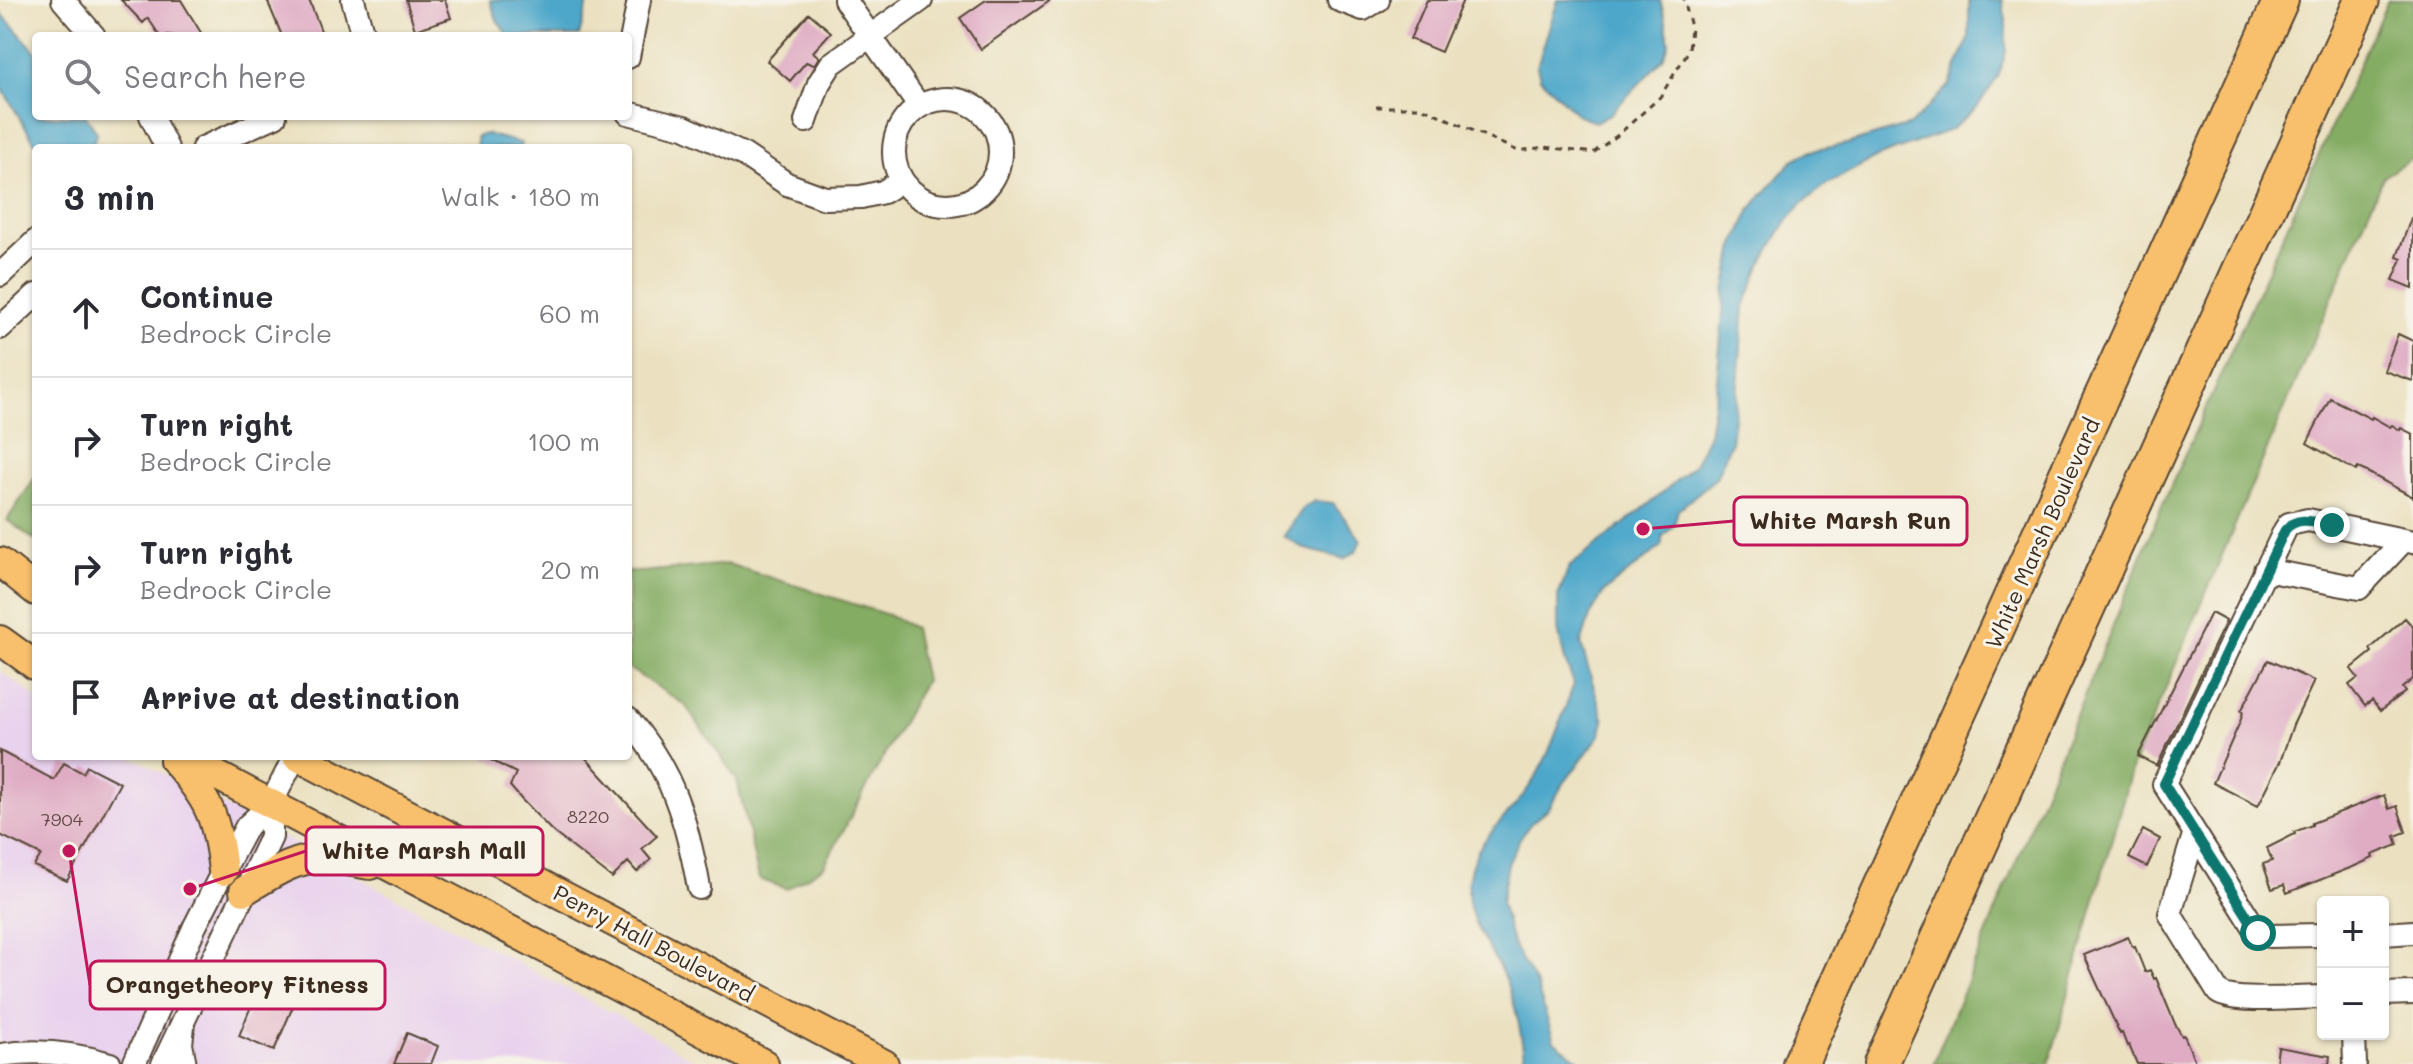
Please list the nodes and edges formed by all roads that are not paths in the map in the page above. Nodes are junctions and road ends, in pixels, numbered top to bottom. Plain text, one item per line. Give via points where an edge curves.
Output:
1 (63, 0) edge
2 (353, 0) edge
3 (639, 0) edge
4 (845, 0) edge
5 (921, 0) edge
6 (1339, 0) edge
7 (1378, 0) edge
8 (2281, 0) edge
9 (2362, 0) edge
10 (91, 32) edge
11 (362, 32) edge
12 (632, 36) edge
13 (871, 36) junction
14 (919, 106) junction
15 (632, 114) edge
16 (153, 120) edge
17 (266, 120) edge
18 (806, 121) dead end
19 (165, 144) edge
20 (212, 144) edge
21 (902, 180) junction
22 (32, 245) edge
23 (0, 275) edge
24 (32, 299) edge
25 (0, 328) edge
26 (2409, 541) edge
27 (0, 562) edge
28 (2265, 570) junction
29 (32, 588) edge
30 (0, 640) edge
31 (32, 663) edge
32 (632, 724) edge
33 (174, 760) edge
34 (188, 760) edge
35 (294, 760) edge
36 (304, 760) edge
37 (271, 804) junction
38 (2194, 835) junction
39 (390, 868) junction
40 (223, 871) junction
41 (1880, 887) junction
42 (699, 888) dead end
43 (244, 891) junction
44 (2413, 932) edge
45 (2389, 934) edge
46 (2317, 935) edge
47 (2413, 993) edge
48 (2389, 994) edge
49 (2317, 997) edge
50 (184, 1015) junction
51 (2354, 1040) edge
52 (0, 1055) edge
53 (1883, 1061) edge
54 (110, 1064) edge
55 (134, 1064) edge
56 (163, 1064) edge
57 (185, 1064) edge
58 (764, 1064) edge
59 (884, 1064) edge
60 (1789, 1064) edge
61 (1800, 1064) edge
62 (2355, 1064) edge

1 - 10 street
2 - 11 street
3 - 12 street
4 - 13 street
5 - 13 street
6 - 7 street via 1363,9
8 - 41 highway, White Marsh Boulevard
9 - 53 highway
13 - 14 street
13 - 18 street via 831,64
14 - 21 street via 898,130 894,147
14 - 21 street via 938,99 971,104 995,128 999,163 981,193 948,205 914,194
15 - 21 street via 684,127 744,155 787,184 825,198 883,192
16 - 19 street
17 - 20 street
22 - 23 street
24 - 25 street
26 - 28 street via 2359,588
26 - 28 street via 2294,521
27 - 29 main road
28 - 38 street via 2164,784
30 - 31 main road
32 - 42 street via 668,778 690,837
33 - 40 main road via 210,808
34 - 37 main road
35 - 37 street
36 - 59 main road, Perry Hall Boulevard
37 - 39 main road
37 - 40 street via 247,826
37 - 43 street via 271,837
38 - 46 street via 2258,933
38 - 49 street via 2170,914 2218,992 2238,999
39 - 43 main road via 307,860
39 - 58 main road
40 - 55 street
41 - 60 highway
41 - 61 highway, White Marsh Boulevard
43 - 50 street
44 - 45 street
47 - 48 street
50 - 56 street
50 - 57 street
51 - 62 street
52 - 54 street via 61,1052

